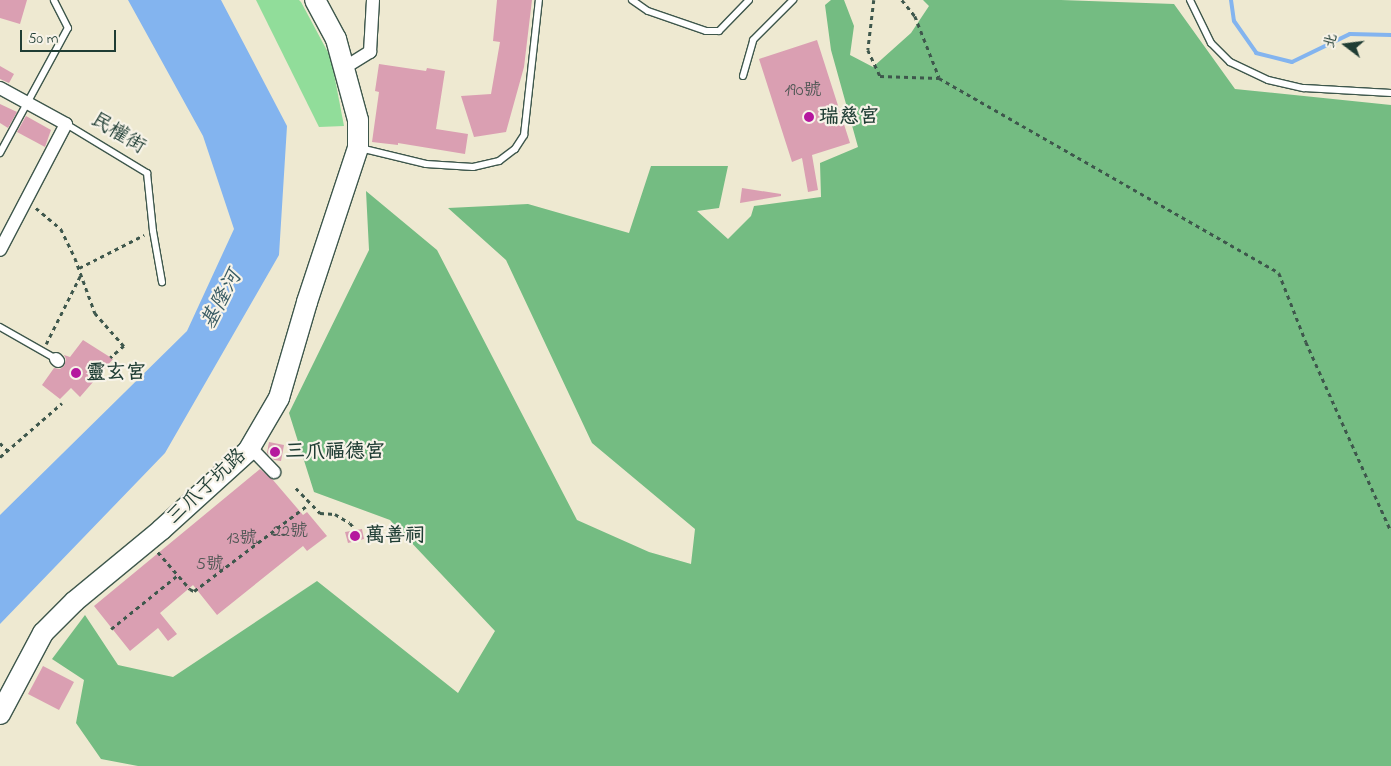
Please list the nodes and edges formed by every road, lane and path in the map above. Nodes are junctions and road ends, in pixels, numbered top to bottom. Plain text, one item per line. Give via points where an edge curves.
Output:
1 (54, 0) edge
2 (315, 0) edge
3 (373, 0) edge
4 (539, 0) edge
5 (632, 0) edge
6 (749, 0) edge
7 (793, 0) edge
8 (874, 0) edge
9 (902, 0) edge
10 (1190, 0) edge
11 (344, 68) junction
12 (742, 76) dead end
13 (940, 78) junction
14 (0, 88) edge
15 (1391, 94) edge
16 (27, 102) junction
17 (66, 124) junction
18 (358, 148) junction
19 (0, 153) edge
20 (27, 200) junction
21 (153, 230) junction
22 (0, 250) edge
23 (79, 268) junction
24 (80, 276) junction
25 (162, 282) dead end
26 (0, 327) edge
27 (42, 352) junction
28 (110, 358) dead end
29 (57, 360) dead end
30 (62, 403) dead end
31 (0, 443) edge
32 (250, 447) junction
33 (7, 450) junction
34 (0, 457) edge
35 (274, 472) dead end
36 (296, 488) dead end
37 (309, 504) junction
38 (355, 529) dead end
39 (1391, 531) edge
40 (148, 540) junction
41 (178, 575) junction
42 (111, 629) dead end
43 (0, 714) edge

1 - 16 lane via 68,28
2 - 11 main road, 三爪子坑路 via 336,39
3 - 11 street via 370,52
4 - 18 lane via 524,135 515,149 499,161 473,167 426,164
5 - 6 lane via 648,11 706,31 720,31
7 - 12 lane via 753,40
8 - 13 path via 868,50 880,76
9 - 13 path via 915,16
10 - 15 lane via 1211,42 1230,62 1268,80 1304,88
11 - 18 main road, 三爪子坑路 via 358,120
13 - 39 path via 1279,273 1306,342
14 - 16 street, 民權街
16 - 17 street, 民權街
16 - 19 lane
17 - 20 street
17 - 21 lane, 民權街 via 147,172
18 - 32 main road, 三爪子坑路 via 279,398
20 - 22 street
20 - 23 path via 61,229
21 - 23 path
21 - 25 lane, 民權街
23 - 24 path
24 - 27 path
24 - 28 path via 94,313 124,346
26 - 27 lane
27 - 29 lane
30 - 33 path
31 - 33 path
32 - 35 street
32 - 40 main road, 三爪子坑路
33 - 34 path
36 - 37 path
37 - 38 path via 320,513 343,518
37 - 41 path via 194,591
40 - 41 path
40 - 43 main road, 三爪子坑路 via 75,601 43,633
41 - 42 path

